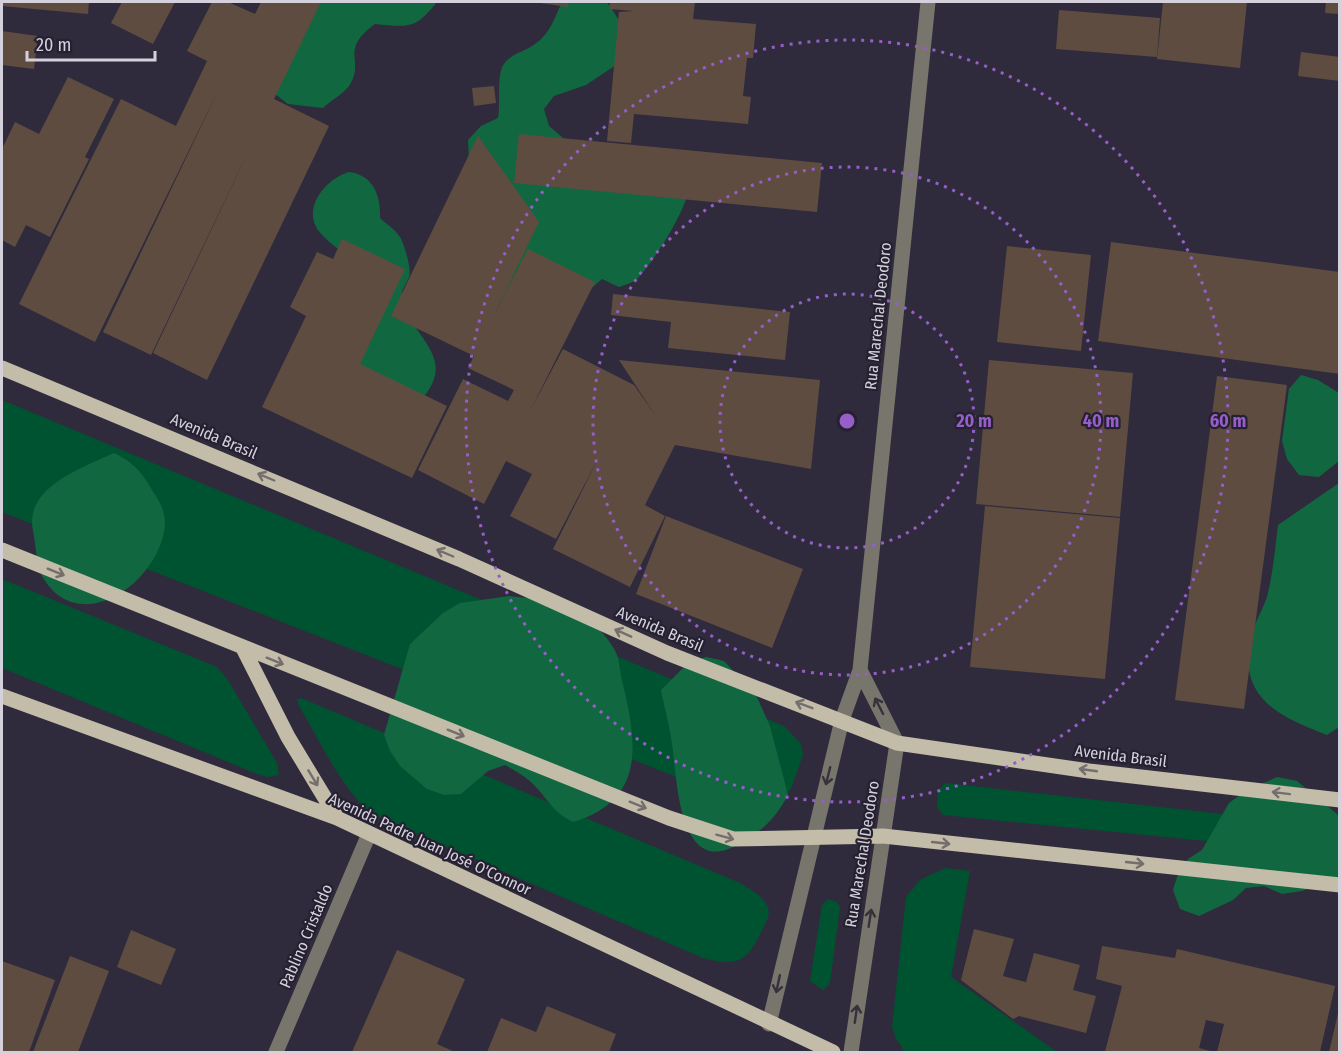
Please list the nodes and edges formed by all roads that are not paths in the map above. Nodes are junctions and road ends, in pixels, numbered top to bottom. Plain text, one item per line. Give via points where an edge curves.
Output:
1 (928, 2) edge
2 (2, 368) edge
3 (2, 550) edge
4 (243, 648) junction
5 (860, 670) junction
6 (2, 696) edge
7 (842, 720) junction
8 (897, 743) junction
9 (1340, 800) edge
10 (338, 818) junction
11 (369, 834) junction
12 (883, 836) junction
13 (812, 840) junction
14 (1340, 885) edge
15 (769, 1024) junction
16 (276, 1053) edge
17 (833, 1053) edge
18 (851, 1053) edge

1 - 5 street, Rua Marechal Deodoro
7 -> 2 main road, Avenida Brasil via 667,653 449,554
3 -> 4 main road
4 -> 10 main road via 288,737
4 -> 13 main road via 704,831 733,839
5 - 7 street, Rua Marechal Deodoro
8 -> 5 street
6 - 10 main road, Avenida Padre Juan José O'Connor
7 - 8 main road, Avenida Brasil
7 -> 13 street, Rua Marechal Deodoro
9 -> 8 main road, Avenida Brasil via 1089,771
8 - 12 street, Rua Marechal Deodoro
10 - 11 main road, Avenida Padre Juan José O'Connor
11 - 15 main road, Avenida Padre Juan José O'Connor
11 - 16 street, Pablino Cristaldo
12 - 13 main road
12 -> 14 main road
18 -> 12 street, Rua Marechal Deodoro
13 -> 15 street, Rua Marechal Deodoro
15 - 17 main road, Avenida Padre Juan José O'Connor

